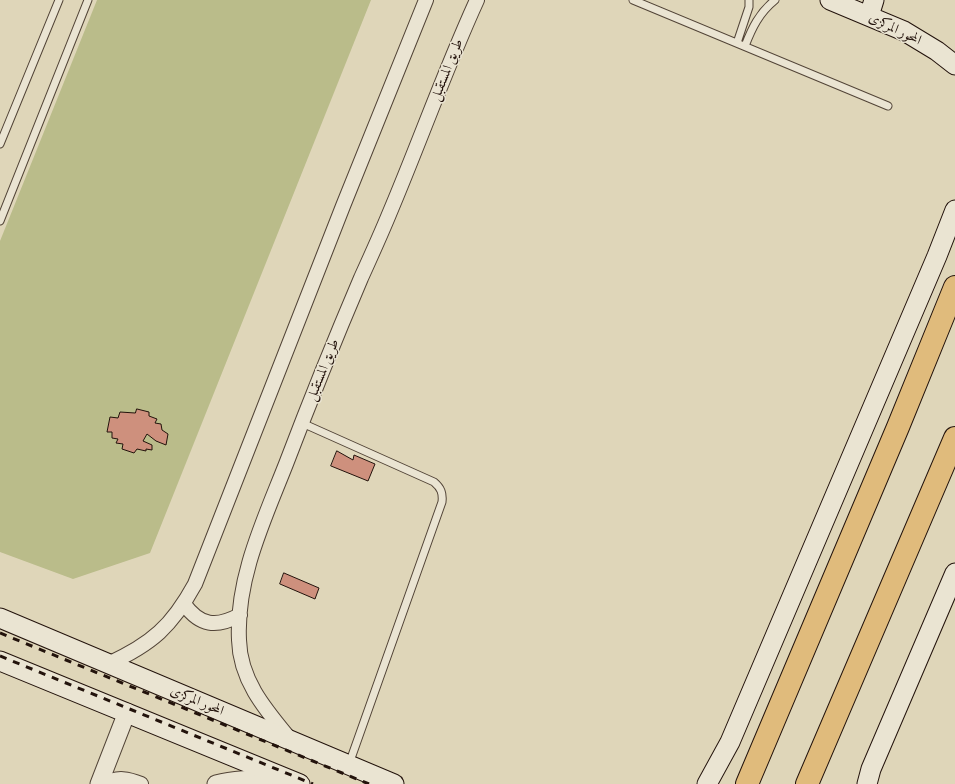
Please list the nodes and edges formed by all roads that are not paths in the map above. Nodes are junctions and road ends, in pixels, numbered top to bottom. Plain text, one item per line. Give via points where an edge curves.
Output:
1 (59, 0) edge
2 (88, 0) edge
3 (426, 0) edge
4 (477, 0) edge
5 (633, 0) edge
6 (749, 0) edge
7 (775, 0) edge
8 (830, 0) edge
9 (871, 8) edge
10 (737, 43) junction
11 (745, 46) junction
12 (955, 65) edge
13 (888, 106) dead end
14 (0, 144) edge
15 (955, 210) edge
16 (0, 221) edge
17 (946, 255) edge
18 (955, 287) edge
19 (302, 423) junction
20 (955, 438) edge
21 (955, 573) edge
22 (184, 604) junction
23 (240, 616) junction
24 (0, 618) edge
25 (0, 661) edge
26 (108, 664) junction
27 (127, 712) junction
28 (290, 740) junction
29 (348, 765) junction
30 (294, 781) edge
31 (99, 784) edge
32 (105, 784) edge
33 (141, 784) edge
34 (216, 784) edge
35 (394, 784) edge
36 (707, 784) edge
37 (747, 784) edge
38 (807, 784) edge
39 (867, 784) edge

1 - 14 lane
2 - 16 lane
3 - 22 street via 206,558
4 - 19 street, طريق المستقبل
5 - 10 lane
6 - 10 lane
7 - 11 lane via 760,15
8 - 9 main road, المحور المركزى
9 - 12 main road, المحور المركزى
10 - 11 lane
11 - 13 lane
15 - 17 main road
17 - 36 main road via 730,742
18 - 37 highway
19 - 23 street, طريق المستقبل via 253,547
19 - 29 lane via 434,482 443,496
20 - 38 highway
21 - 39 main road via 871,769
22 - 23 street via 191,613 215,624 228,622
22 - 26 street via 151,640 131,654
23 - 28 street, طريق المستقبل via 238,641 242,666 265,710
24 - 26 main road, المحور المركزى
25 - 27 main road
26 - 28 main road, المحور المركزى
27 - 30 main road
27 - 31 street
28 - 29 main road, المحور المركزى
29 - 35 main road, المحور المركزى
30 - 34 street via 252,779
32 - 33 street via 126,778

